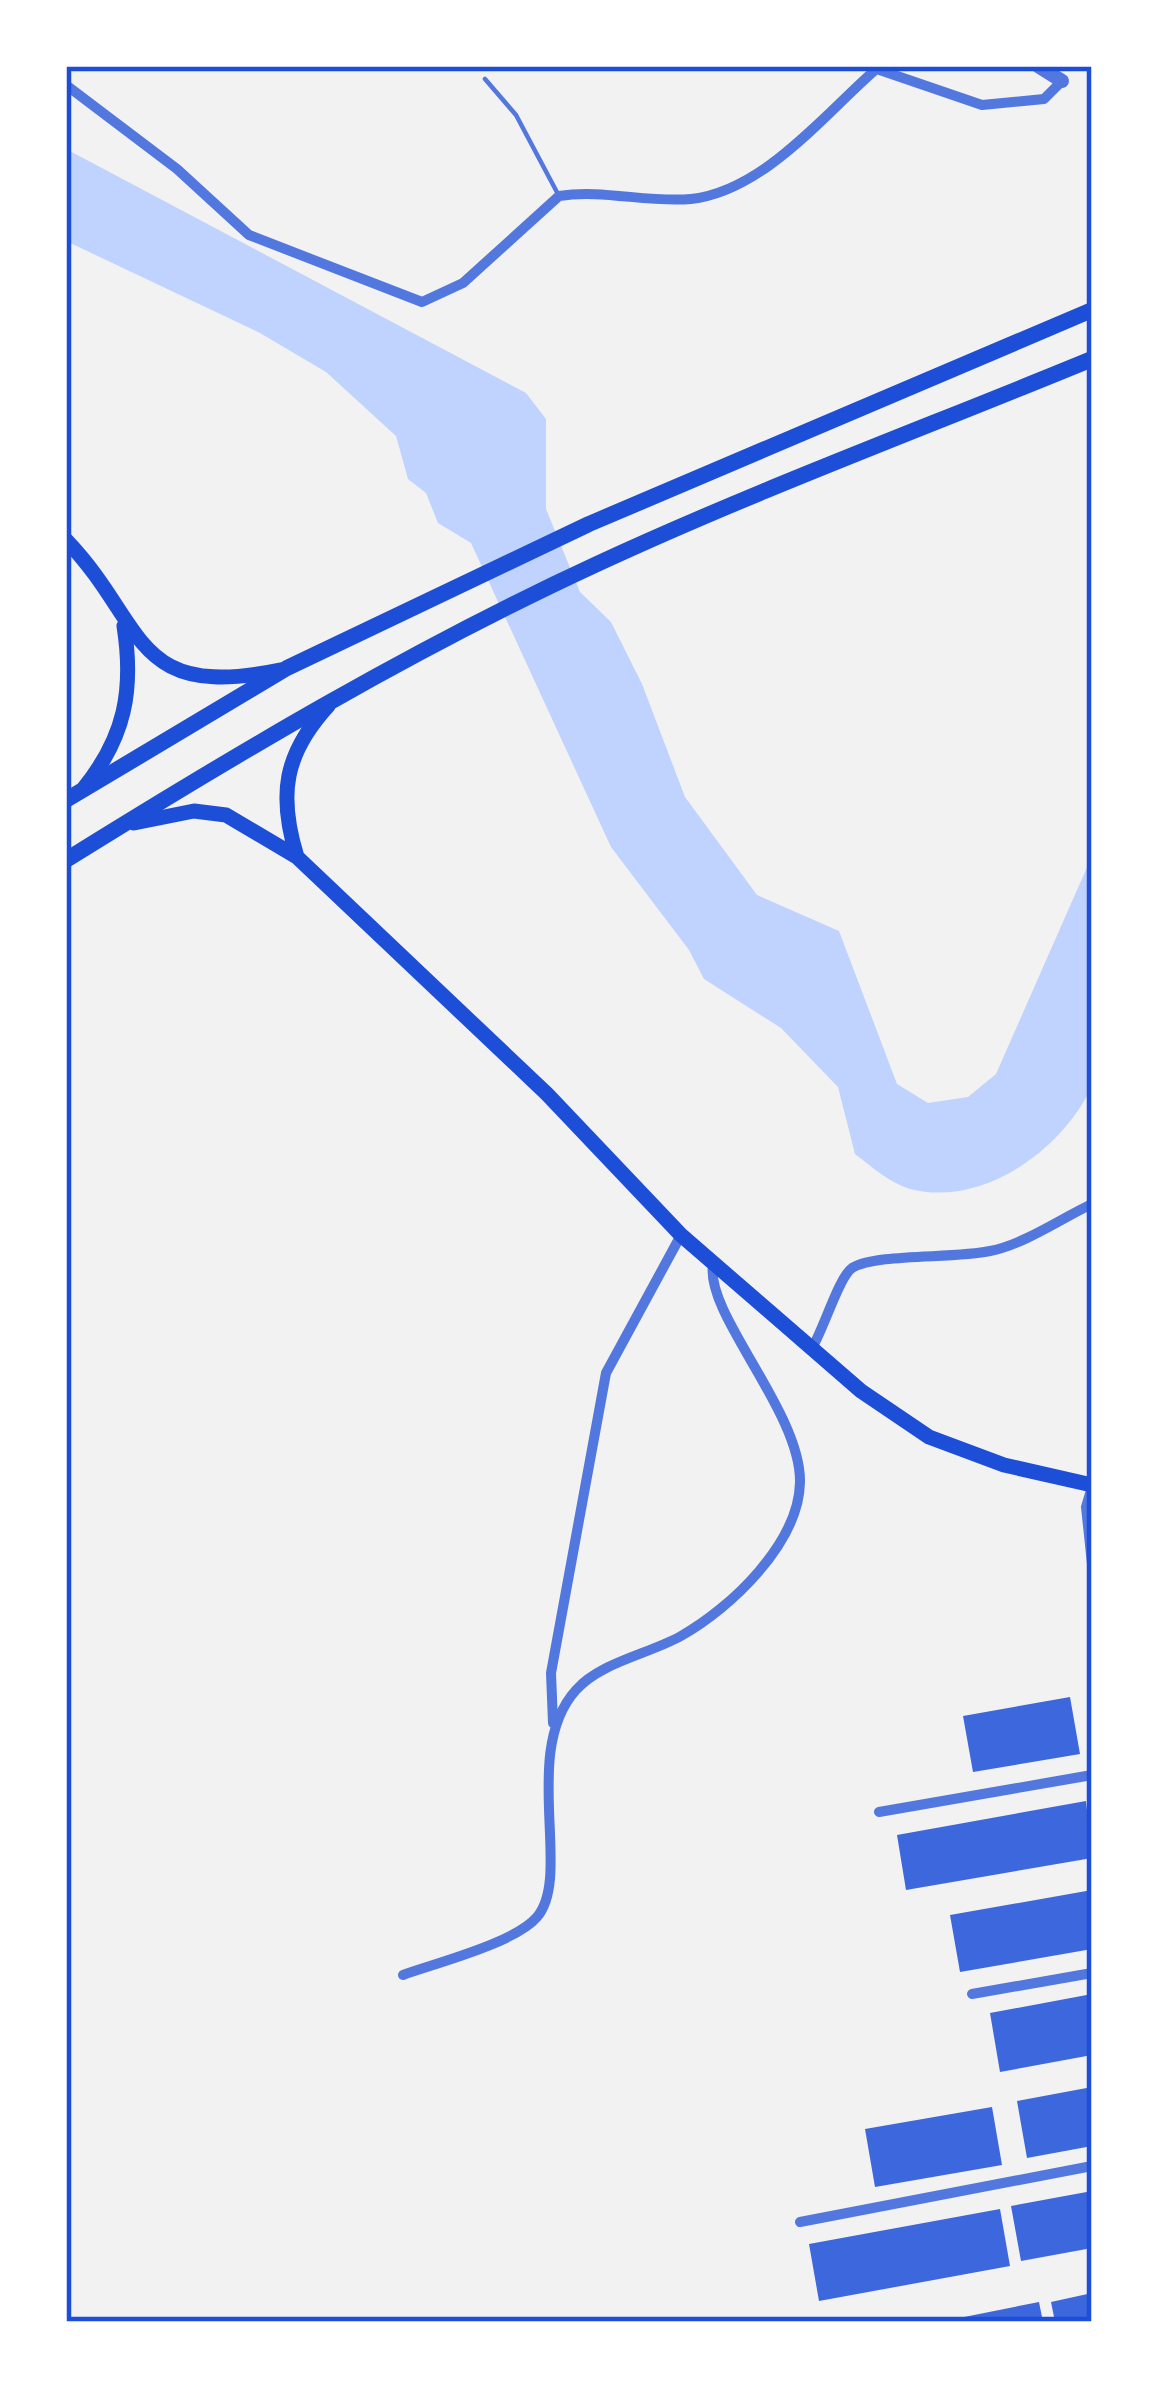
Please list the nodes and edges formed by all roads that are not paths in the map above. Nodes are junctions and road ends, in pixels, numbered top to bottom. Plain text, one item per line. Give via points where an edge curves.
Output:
1 (1038, 66) edge
2 (871, 68) edge
3 (485, 80) dead end
4 (1062, 81) joint
5 (66, 85) edge
6 (559, 196) junction
7 (1092, 310) edge
8 (1092, 359) edge
9 (66, 540) edge
10 (124, 623) junction
11 (287, 668) junction
12 (335, 698) junction
13 (74, 795) edge
14 (119, 827) junction
15 (297, 856) junction
16 (66, 860) edge
17 (1092, 1204) edge
18 (681, 1235) junction
19 (713, 1265) junction
20 (812, 1350) junction
21 (1092, 1486) edge
22 (1092, 1564) edge
23 (553, 1723) junction
24 (1092, 1775) edge
25 (879, 1812) dead end
26 (1092, 1973) edge
27 (404, 1976) dead end
28 (972, 1994) dead end
29 (1092, 2166) edge
30 (800, 2222) dead end

1 - 4 street
2 - 4 street via 982,105 1044,99
2 - 6 street via 769,164 736,184 693,199
3 - 6 lane via 516,115
5 - 6 street via 249,235 406,300 449,293
7 - 11 main road via 589,524
8 - 12 main road via 600,563
9 - 10 main road
10 - 11 main road via 150,653 214,680
10 - 13 main road via 128,700 106,760
11 - 13 main road
12 - 14 main road
12 - 15 main road via 290,760 286,821
14 - 15 main road via 194,811 226,815
14 - 16 main road
15 - 18 main road via 548,1094
17 - 20 street via 999,1250 852,1268
18 - 19 main road
18 - 23 street via 606,1373 550,1673
19 - 20 main road
19 - 23 street via 715,1297 754,1359 794,1449 797,1503 761,1566 710,1616 578,1687
20 - 21 main road via 929,1437
21 - 22 street
23 - 27 street via 548,1890 537,1917
24 - 25 street
26 - 28 street
29 - 30 street

